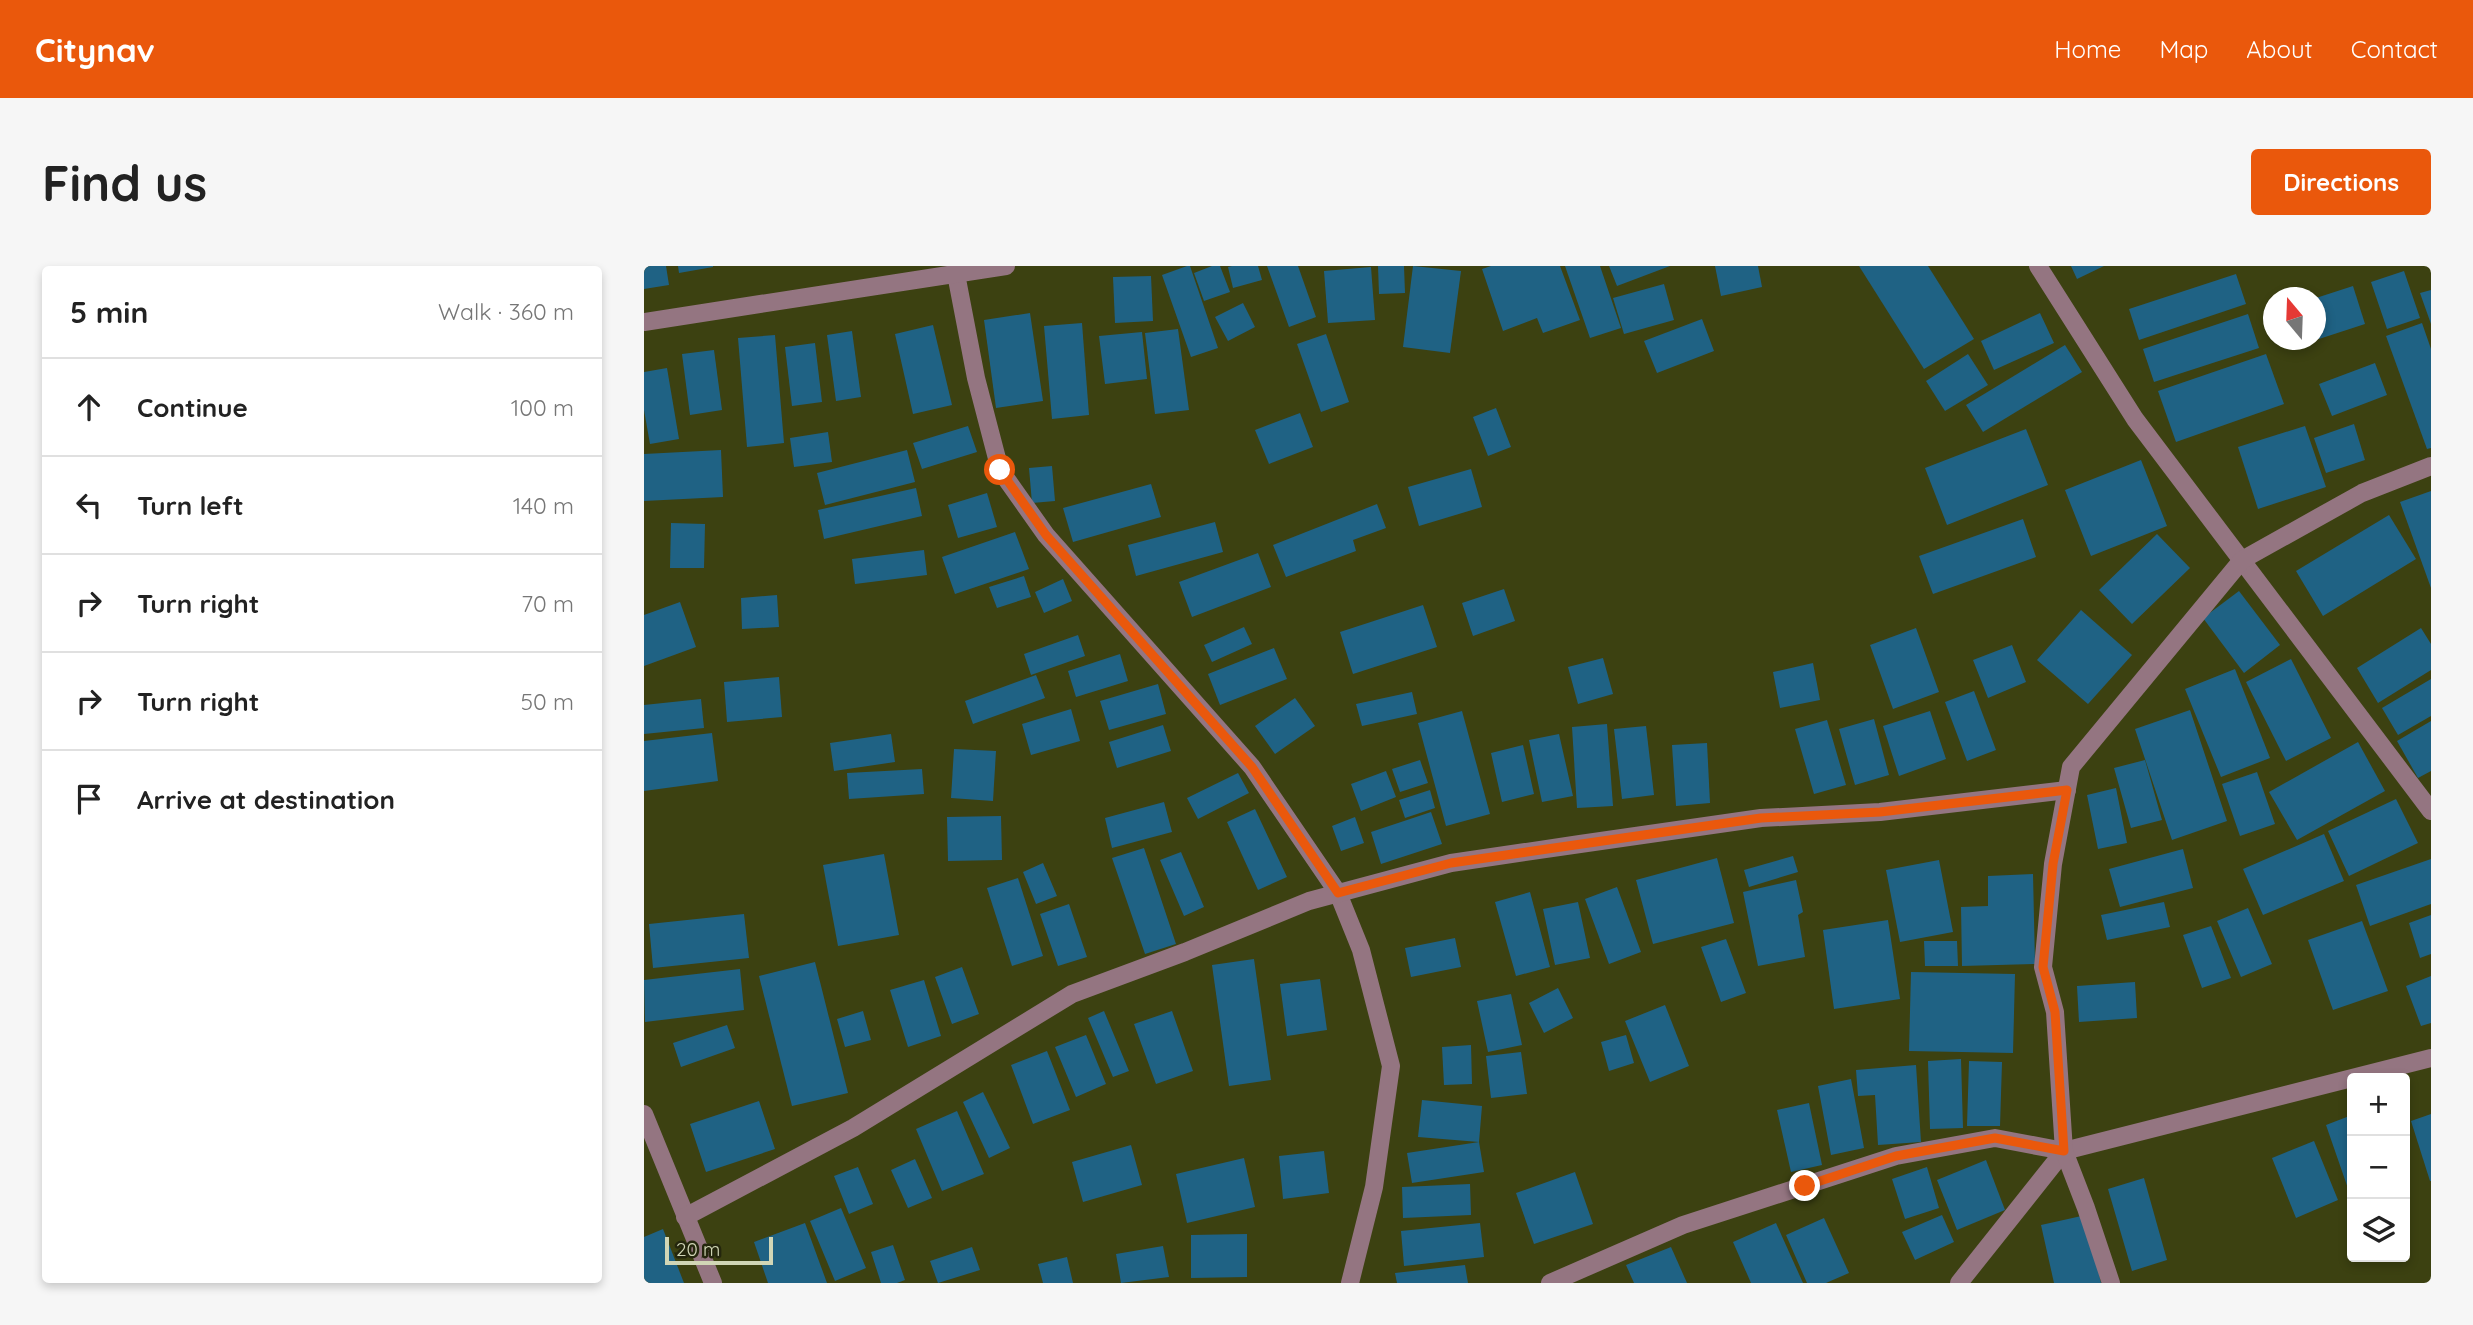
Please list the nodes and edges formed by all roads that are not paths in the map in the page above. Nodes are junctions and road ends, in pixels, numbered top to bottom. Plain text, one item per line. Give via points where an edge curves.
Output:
1 (1006, 266) edge
2 (2038, 266) edge
3 (956, 274) junction
4 (644, 323) edge
5 (2431, 466) edge
6 (2242, 560) junction
7 (2067, 790) junction
8 (2431, 811) edge
9 (1338, 893) junction
10 (2431, 1058) edge
11 (644, 1114) edge
12 (2064, 1151) junction
13 (685, 1217) junction
14 (713, 1283) edge
15 (1350, 1283) edge
16 (1550, 1283) edge
17 (1959, 1283) edge
18 (2111, 1283) edge

1 - 3 street
2 - 6 street via 2135,419
3 - 4 street
3 - 9 street via 975,377 1000,470 1046,535 1252,767
5 - 6 street via 2362,493
6 - 7 street via 2071,767
6 - 8 street
7 - 9 street via 1880,812 1748,820 1451,863
7 - 12 street via 2053,864 2043,967 2055,1012
9 - 13 street via 1072,994 853,1128
9 - 15 street via 1361,950 1391,1066 1374,1187
10 - 12 street
11 - 13 street
12 - 16 street via 1995,1138 1896,1156 1684,1225
12 - 17 street
12 - 18 street
13 - 14 street

